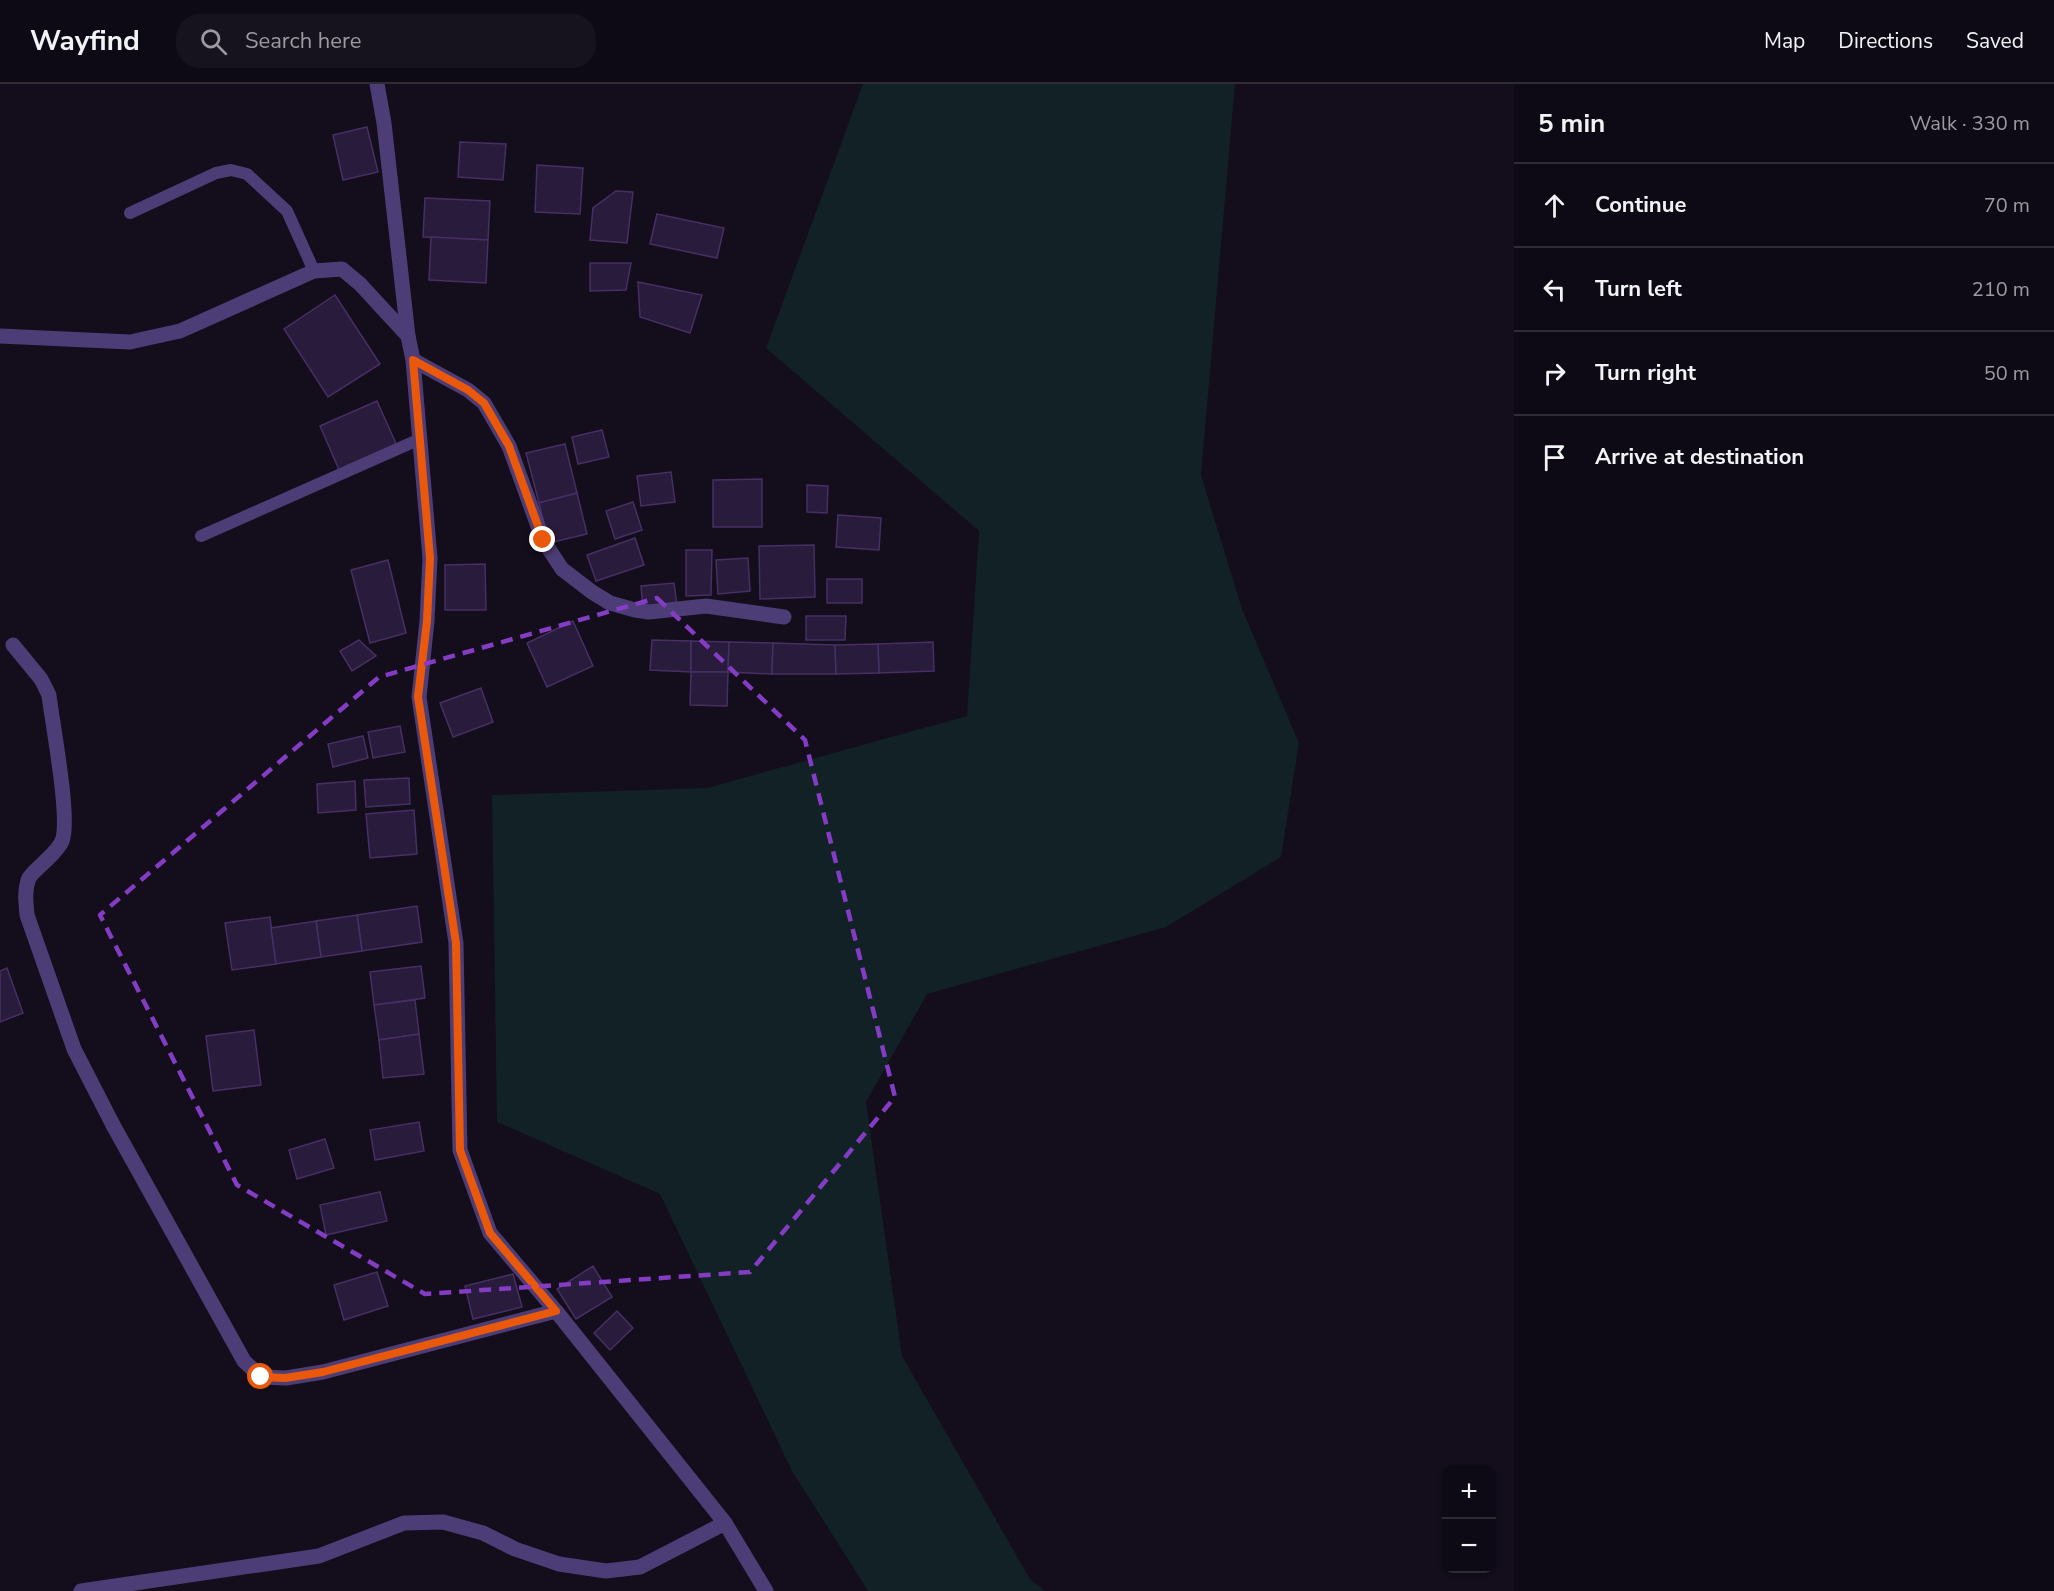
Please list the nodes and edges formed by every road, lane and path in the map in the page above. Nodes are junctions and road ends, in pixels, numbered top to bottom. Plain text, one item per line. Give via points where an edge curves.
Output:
1 (377, 84) edge
2 (130, 213) dead end
3 (314, 271) junction
4 (0, 336) edge
5 (408, 336) junction
6 (413, 360) junction
7 (420, 440) junction
8 (201, 536) dead end
9 (784, 617) dead end
10 (13, 645) dead end
11 (556, 1311) junction
12 (724, 1523) junction
13 (81, 1591) edge
14 (766, 1591) edge

1 - 5 street
2 - 3 lane via 216,174 231,170 247,174 287,211
3 - 4 street via 180,331 130,342
3 - 5 street via 342,269
5 - 6 street
6 - 7 street
6 - 9 street via 484,403 509,446 543,540 562,569 592,592 610,603 649,612 706,606
7 - 8 lane
7 - 11 street via 430,558 418,697 456,943 460,1150 490,1233
10 - 11 street via 42,679 49,694 66,817 63,840 48,861 30,876 25,894 27,915 74,1049 244,1361 261,1377 323,1372
11 - 12 street
12 - 13 street via 639,1567 606,1571 559,1564 483,1533 443,1522 404,1522 319,1556
12 - 14 street

